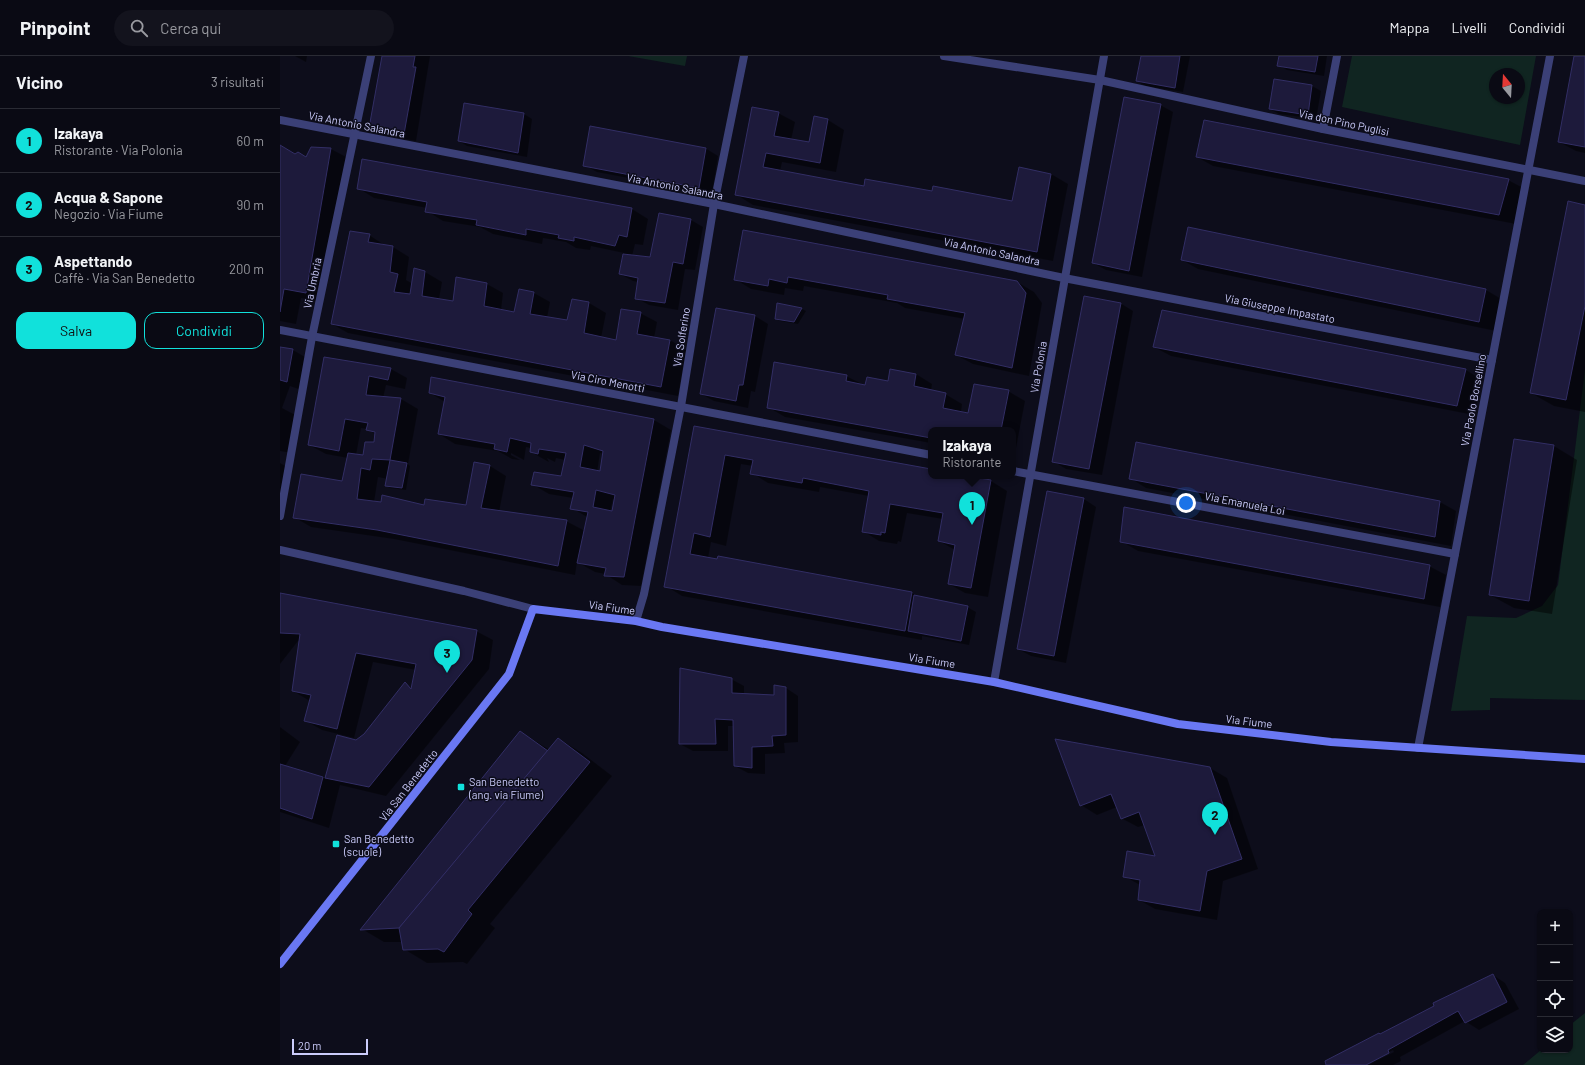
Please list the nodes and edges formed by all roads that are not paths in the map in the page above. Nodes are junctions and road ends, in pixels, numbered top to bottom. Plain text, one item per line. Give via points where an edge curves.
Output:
1 (371, 56) edge
2 (744, 56) edge
3 (944, 56) edge
4 (1104, 56) edge
5 (1337, 56) edge
6 (1550, 56) edge
7 (1100, 80) junction
8 (280, 120) edge
9 (1322, 129) junction
10 (354, 135) junction
11 (1528, 171) junction
12 (1585, 181) edge
13 (714, 204) junction
14 (1064, 278) junction
15 (280, 330) edge
16 (312, 337) junction
17 (1492, 360) junction
18 (681, 406) junction
19 (928, 454) edge
20 (1016, 472) edge
21 (1031, 474) junction
22 (280, 516) edge
23 (280, 550) edge
24 (1455, 554) junction
25 (533, 609) junction
26 (636, 622) junction
27 (994, 682) junction
28 (1418, 748) junction
29 (1585, 759) edge
30 (280, 964) edge

1 - 10 street, Via Umbria
2 - 13 street, Via Solferino
3 - 7 street, Via don Pino Puglisi
4 - 7 street, Via Polonia
5 - 9 street
6 - 11 street, Via Paolo Borsellino
7 - 9 street, Via don Pino Puglisi
7 - 14 street, Via Polonia
8 - 10 street, Via Antonio Salandra
9 - 11 street, Via don Pino Puglisi
10 - 13 street, Via Antonio Salandra
10 - 16 street, Via Umbria
11 - 12 street, Via don Pino Puglisi
11 - 17 street, Via Paolo Borsellino
13 - 14 street, Via Antonio Salandra
13 - 18 street, Via Solferino
14 - 17 street, Via Giuseppe Impastato
14 - 21 street, Via Polonia
15 - 16 street, Via Ciro Menotti
16 - 18 street, Via Ciro Menotti
16 - 22 street, Via Umbria
17 - 24 street, Via Paolo Borsellino
18 - 19 street, Via Ciro Menotti
18 - 26 street, Via Solferino via 644,594
20 - 21 street
21 - 24 street, Via Emanuela Loi
21 - 27 street, Via Polonia
23 - 25 street, Via Fiume via 464,590
24 - 28 street, Via Paolo Borsellino
25 - 26 main road, Via Fiume
25 - 30 main road, Via San Benedetto via 509,674
26 - 27 main road, Via Fiume
27 - 28 main road, Via Fiume via 1178,724 1331,742
28 - 29 main road, Via Fiume

